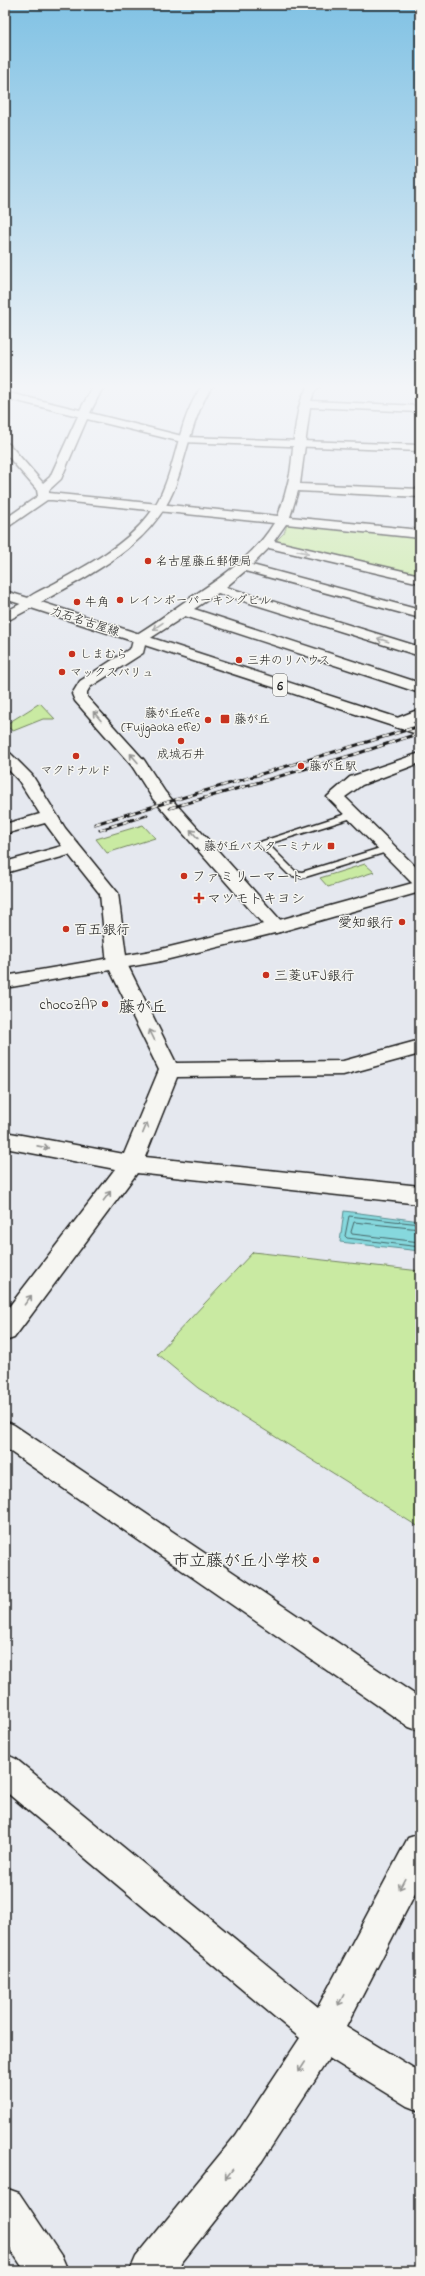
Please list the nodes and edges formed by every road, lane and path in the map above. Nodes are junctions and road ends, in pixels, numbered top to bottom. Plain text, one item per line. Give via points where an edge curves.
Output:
1 (167, 491) edge
2 (292, 491) edge
3 (382, 491) edge
4 (43, 493) joint
5 (420, 493) edge
6 (161, 507) junction
7 (282, 520) junction
8 (5, 525) edge
9 (420, 534) edge
10 (265, 543) junction
11 (241, 566) junction
12 (420, 579) edge
13 (215, 588) junction
14 (5, 595) edge
15 (30, 603) junction
16 (182, 610) junction
17 (420, 614) edge
18 (5, 618) edge
19 (139, 639) junction
20 (420, 652) edge
21 (420, 688) edge
22 (420, 714) edge
23 (398, 723) junction
24 (420, 730) edge
25 (5, 757) edge
26 (420, 758) edge
27 (352, 815) junction
28 (50, 817) junction
29 (5, 829) edge
30 (73, 848) junction
31 (387, 849) junction
32 (5, 868) edge
33 (420, 881) edge
34 (420, 886) edge
35 (276, 927) junction
36 (117, 964) junction
37 (5, 982) edge
38 (420, 1047) edge
39 (169, 1070) junction
40 (5, 1140) edge
41 (131, 1164) junction
42 (420, 1195) edge
43 (5, 1331) edge
44 (5, 1433) edge
45 (420, 1716) edge
46 (5, 1770) edge
47 (420, 1850) edge
48 (323, 2034) junction
49 (420, 2093) edge
50 (5, 2207) edge
51 (48, 2271) edge
52 (150, 2271) edge

1 - 6 street, 力石名古屋線
2 - 7 street
3 - 5 street
4 - 6 street
4 - 8 street
6 - 7 street
6 - 15 street, 力石名古屋線 via 142,528 100,562
7 - 9 street
7 - 10 street
10 - 11 street
10 -> 12 street
11 - 13 street
11 - 17 street
13 - 16 street
20 -> 13 street
14 - 15 street
15 - 18 street
15 - 19 street, 力石名古屋線 / 6
16 -> 19 street
16 - 21 street
19 - 23 street, 力石名古屋線 / 6
35 -> 19 street via 159,795 138,763 80,698 80,689 138,650
22 - 23 street
23 - 24 street, 力石名古屋線 / 6
25 - 28 street via 26,778
26 - 27 street via 356,781 334,797
27 - 31 street
27 - 31 lane via 262,843 292,873 302,875
28 - 29 street
28 - 30 street
30 - 32 street
30 - 36 street via 108,893
31 - 33 street
34 - 35 street
35 - 36 street
36 - 37 street
39 -> 36 street
38 - 39 street via 343,1068
41 -> 39 street
40 -> 41 street
41 - 42 street
43 -> 41 street
44 - 45 street
46 - 48 street
47 -> 48 street
48 - 49 street
48 -> 52 street via 249,2148
50 - 51 street

